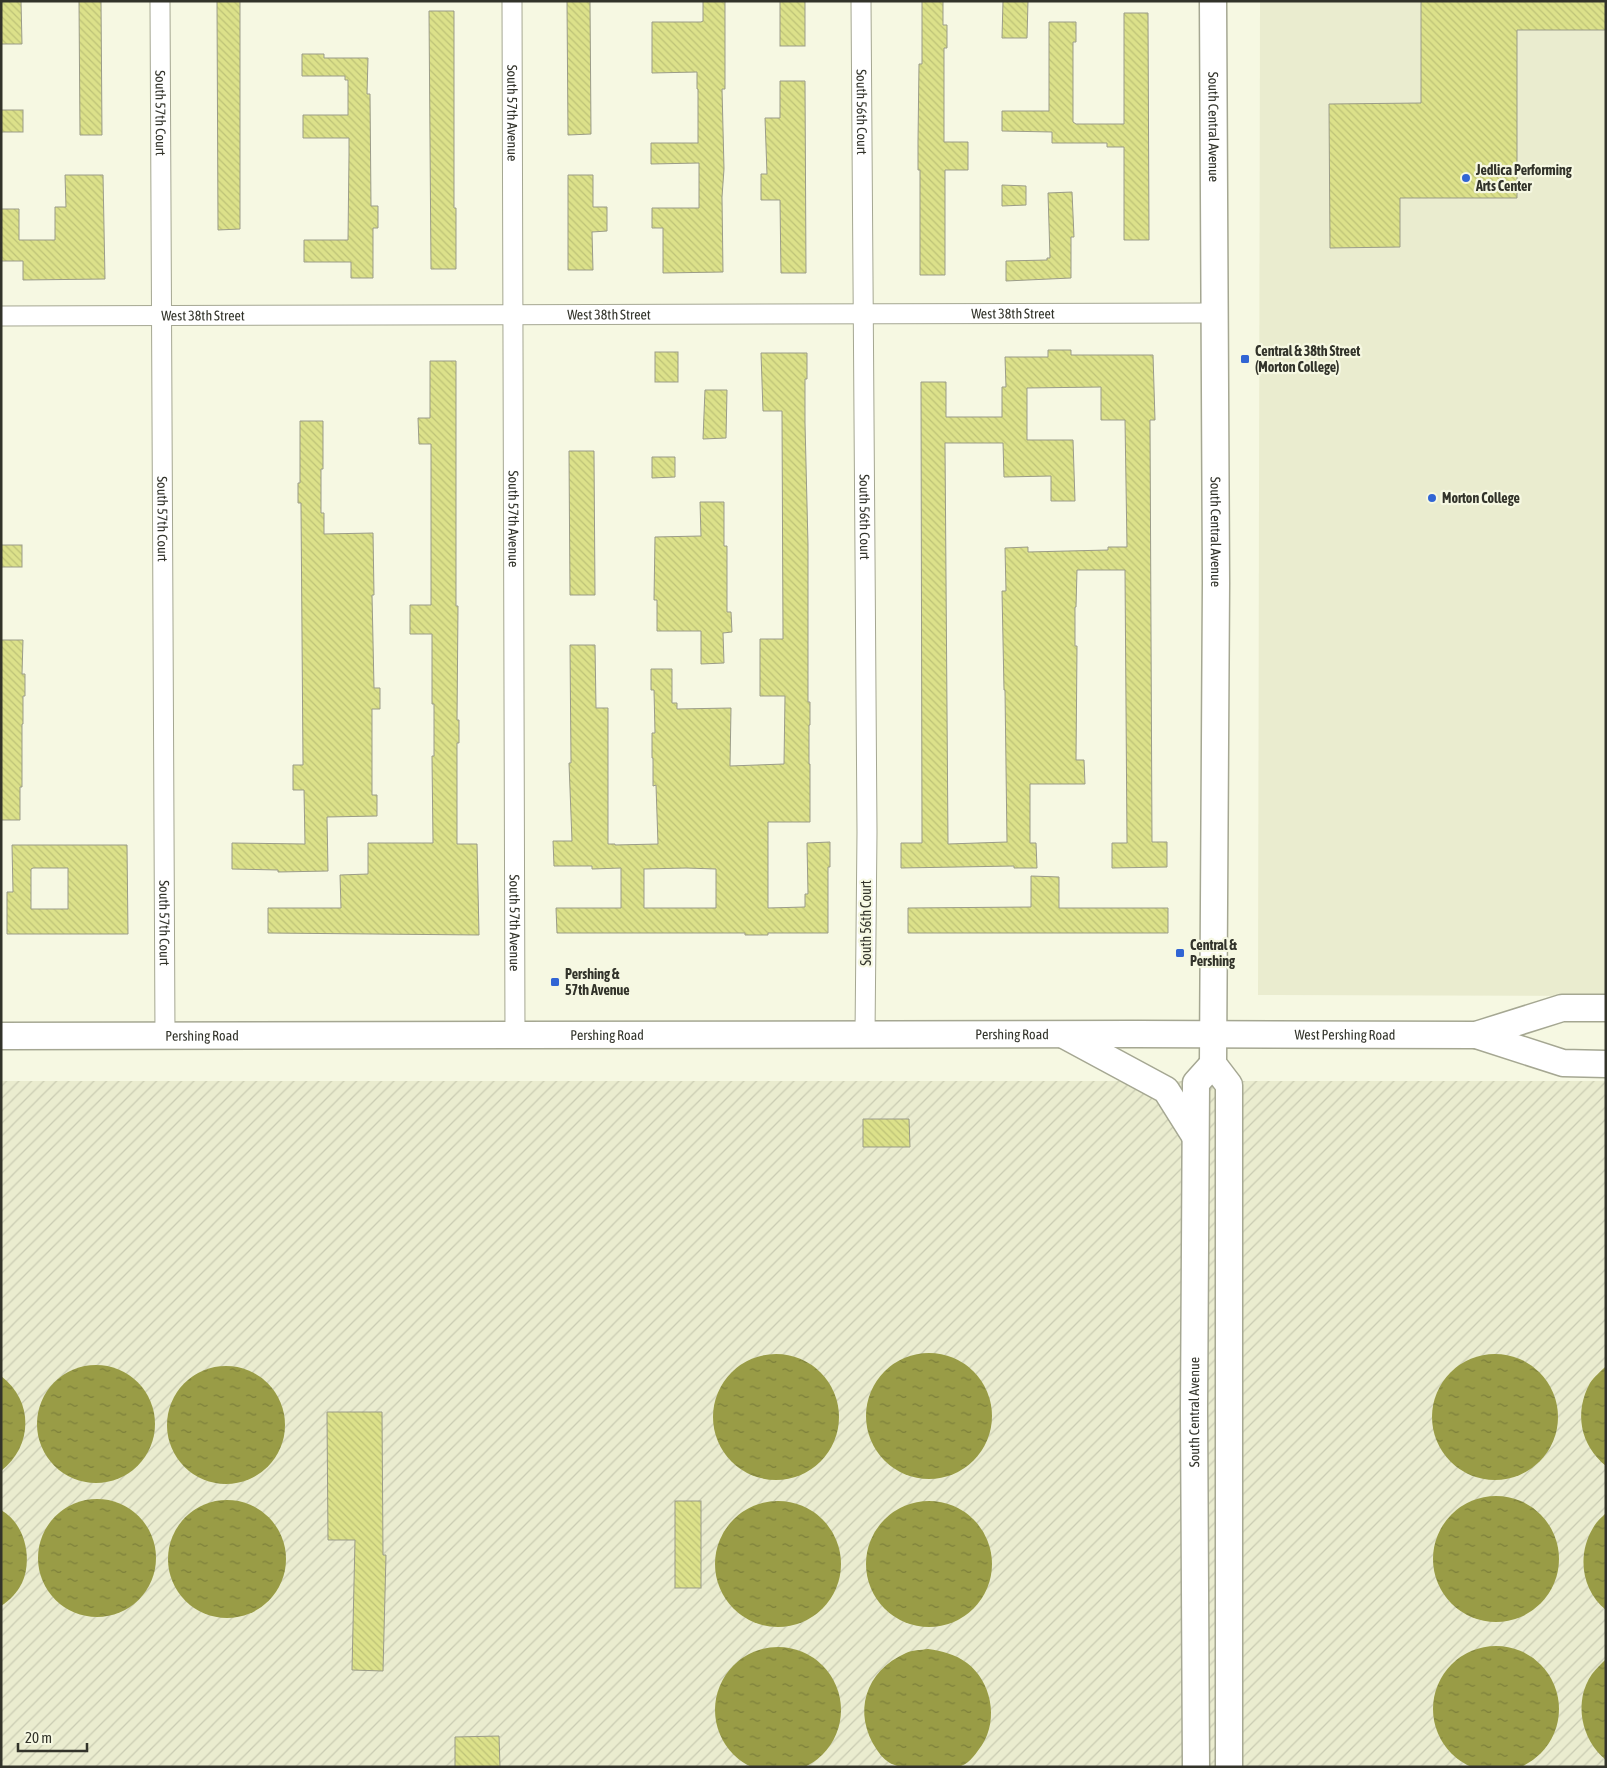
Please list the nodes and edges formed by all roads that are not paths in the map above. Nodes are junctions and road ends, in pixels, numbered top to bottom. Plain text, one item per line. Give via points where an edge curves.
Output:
1 (160, 1) edge
2 (512, 1) edge
3 (861, 1) edge
4 (1213, 1) edge
5 (1215, 313) junction
6 (862, 314) junction
7 (512, 315) junction
8 (1, 316) edge
9 (162, 316) junction
10 (1606, 1008) edge
11 (865, 1034) junction
12 (1061, 1034) junction
13 (1213, 1034) junction
14 (1476, 1034) junction
15 (516, 1035) junction
16 (1, 1036) edge
17 (165, 1036) junction
18 (1213, 1064) junction
19 (1606, 1064) edge
20 (1195, 1136) junction
21 (1196, 1767) edge
22 (1229, 1767) edge

1 - 9 street, South 57th Court
2 - 7 street, South 57th Avenue
3 - 6 street, South 56th Court
4 - 5 main road, South Central Avenue
5 - 6 street, West 38th Street
5 - 13 main road, South Central Avenue
6 - 7 street, West 38th Street
6 - 11 street, South 56th Court via 867,832
7 - 9 street, West 38th Street
7 - 15 street, South 57th Avenue
8 - 9 street, West 38th Street
9 - 17 street, South 57th Court
10 - 14 main road, West Pershing Road via 1562,1008
11 - 12 main road, Pershing Road
11 - 15 main road, Pershing Road
12 - 13 main road, Pershing Road
12 - 20 main road via 1166,1090
13 - 14 main road, West Pershing Road
13 - 18 main road, South Central Avenue
14 - 19 main road, West Pershing Road via 1564,1063
15 - 17 main road, Pershing Road
16 - 17 main road, Pershing Road
18 - 20 main road, South Central Avenue via 1196,1083
18 - 22 main road via 1229,1085
20 - 21 main road, South Central Avenue

